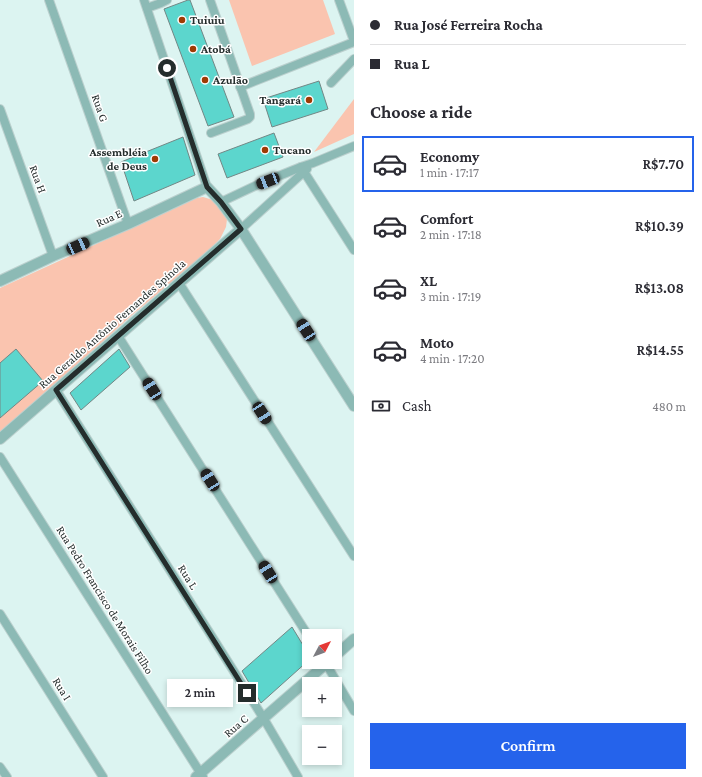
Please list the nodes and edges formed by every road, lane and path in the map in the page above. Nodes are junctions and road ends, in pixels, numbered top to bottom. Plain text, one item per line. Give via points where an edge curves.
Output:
1 (49, 0) edge
2 (167, 0) edge
3 (210, 0) edge
4 (339, 0) edge
5 (146, 4) edge
6 (354, 42) edge
7 (354, 59) edge
8 (332, 83) dead end
9 (240, 87) junction
10 (0, 109) edge
11 (211, 133) dead end
12 (354, 146) edge
13 (303, 169) junction
14 (207, 187) junction
15 (221, 202) junction
16 (128, 224) junction
17 (241, 229) junction
18 (354, 250) edge
19 (53, 256) junction
20 (0, 281) edge
21 (179, 283) junction
22 (118, 336) junction
23 (56, 390) junction
24 (354, 406) edge
25 (0, 439) edge
26 (0, 457) edge
27 (354, 556) edge
28 (0, 614) edge
29 (303, 629) edge
30 (354, 639) edge
31 (342, 650) edge
32 (319, 669) edge
33 (330, 669) edge
34 (354, 711) edge
35 (264, 719) junction
36 (0, 767) edge
37 (200, 776) edge
38 (6, 777) edge
39 (103, 777) edge
40 (298, 777) edge

1 - 16 street, Rua G
2 - 5 street
3 - 9 street
4 - 6 street
5 - 14 street
6 - 9 street
7 - 8 street
9 - 11 street via 250,117
10 - 19 street, Rua H
12 - 13 street
13 - 15 street via 259,184
13 - 17 street
13 - 18 street
14 - 15 street
14 - 16 street, Rua E
15 - 17 street
16 - 19 street, Rua E
17 - 21 street, Rua Geraldo Antônio Fernandes Spínola
17 - 24 street
19 - 20 street, Rua E
21 - 22 street, Rua Geraldo Antônio Fernandes Spínola
21 - 27 street
22 - 23 street, Rua Geraldo Antônio Fernandes Spínola
22 - 29 street
23 - 25 street, Rua Geraldo Antônio Fernandes Spínola
23 - 35 street, Rua L
26 - 37 street, Rua Pedro Francisco de Morais Filho
28 - 39 street, Rua I
30 - 31 street
32 - 35 street, Rua C
33 - 34 street
35 - 37 street, Rua C
35 - 40 street, Rua L
36 - 38 street

